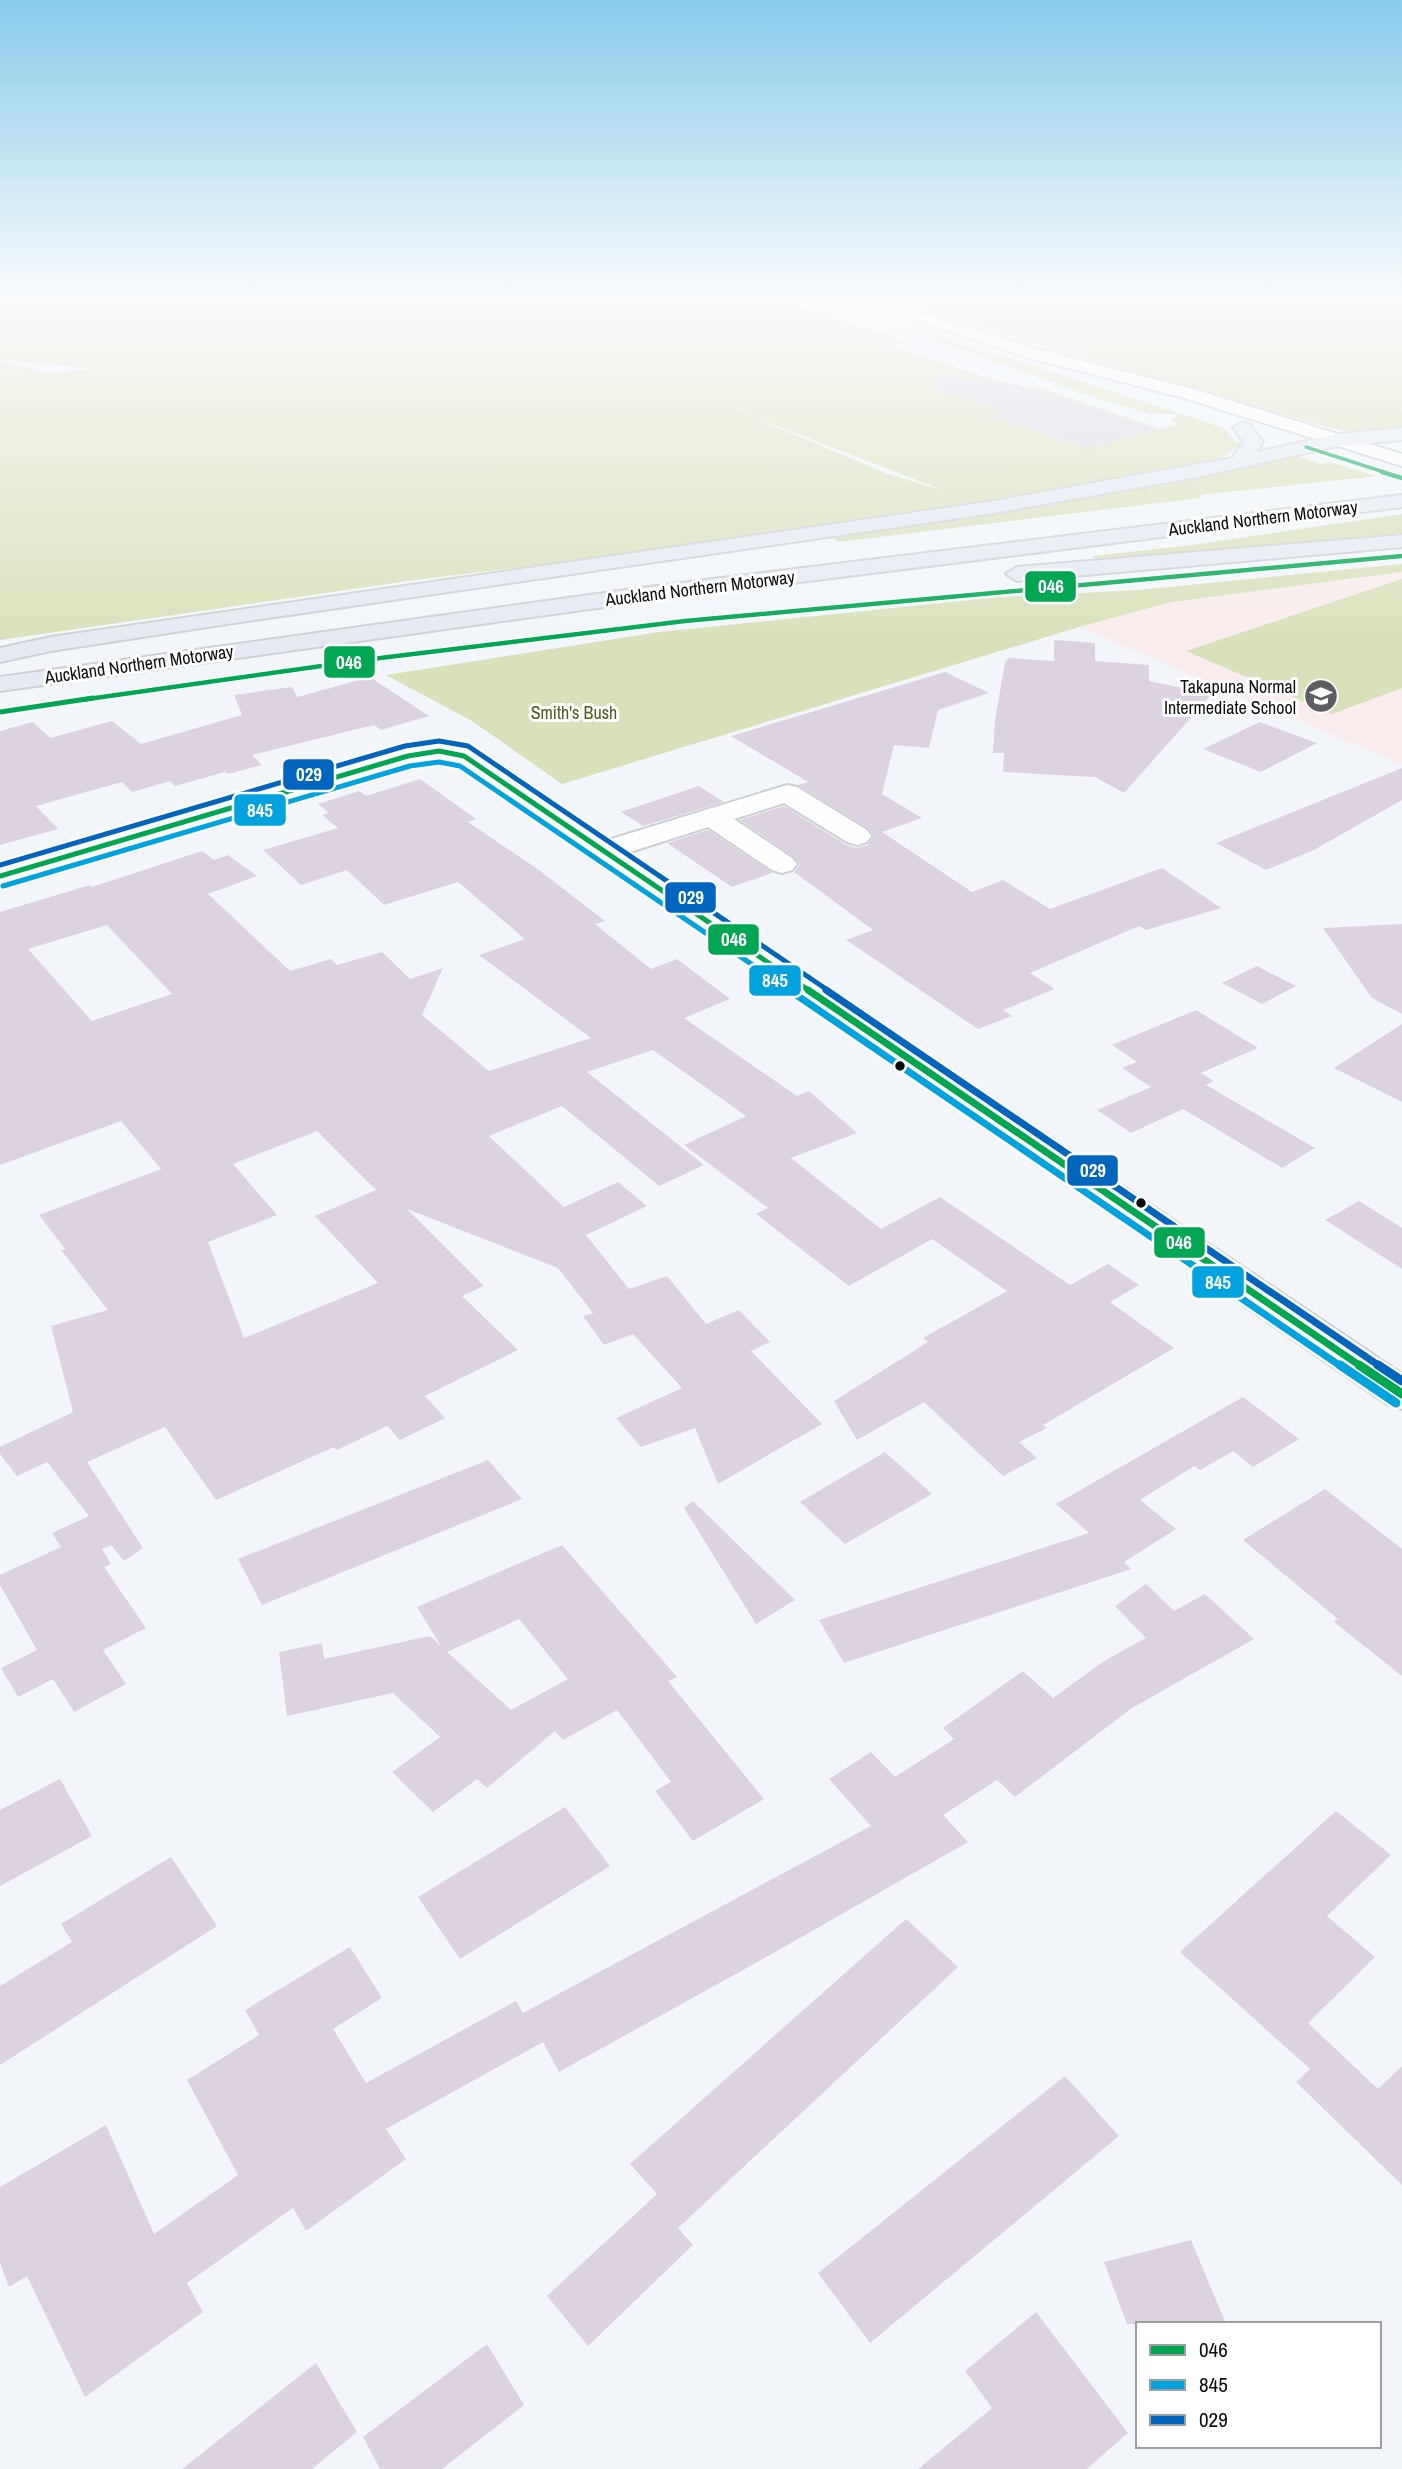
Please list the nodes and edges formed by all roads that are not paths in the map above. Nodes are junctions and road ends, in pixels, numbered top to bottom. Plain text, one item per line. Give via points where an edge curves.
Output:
1 (1190, 411) edge
2 (1243, 411) edge
3 (1242, 428) junction
4 (1402, 434) edge
5 (1338, 440) junction
6 (1306, 447) junction
7 (1402, 460) edge
8 (1239, 462) junction
9 (1402, 478) edge
10 (1402, 485) edge
11 (1402, 501) edge
12 (1402, 541) edge
13 (416, 625) junction
14 (0, 655) edge
15 (0, 665) edge
16 (0, 684) edge
17 (712, 817) junction
18 (858, 836) dead end
19 (604, 851) junction
20 (782, 863) dead end
21 (0, 876) edge
22 (1402, 1394) edge

1 - 3 street
2 - 5 street
3 - 6 street
3 - 8 highway via 1254,442
4 - 5 highway
5 - 6 highway
5 - 7 street
6 - 8 highway
6 - 9 street
8 - 14 highway via 994,507 234,616
10 - 15 highway, Auckland Northern Motorway via 512,594
11 - 13 highway, Auckland Northern Motorway
12 - 13 highway via 576,618
13 - 16 highway, Auckland Northern Motorway
17 - 18 street via 787,793
17 - 19 street
17 - 20 street
19 - 21 street via 483,768 447,751 408,756
19 - 22 street

